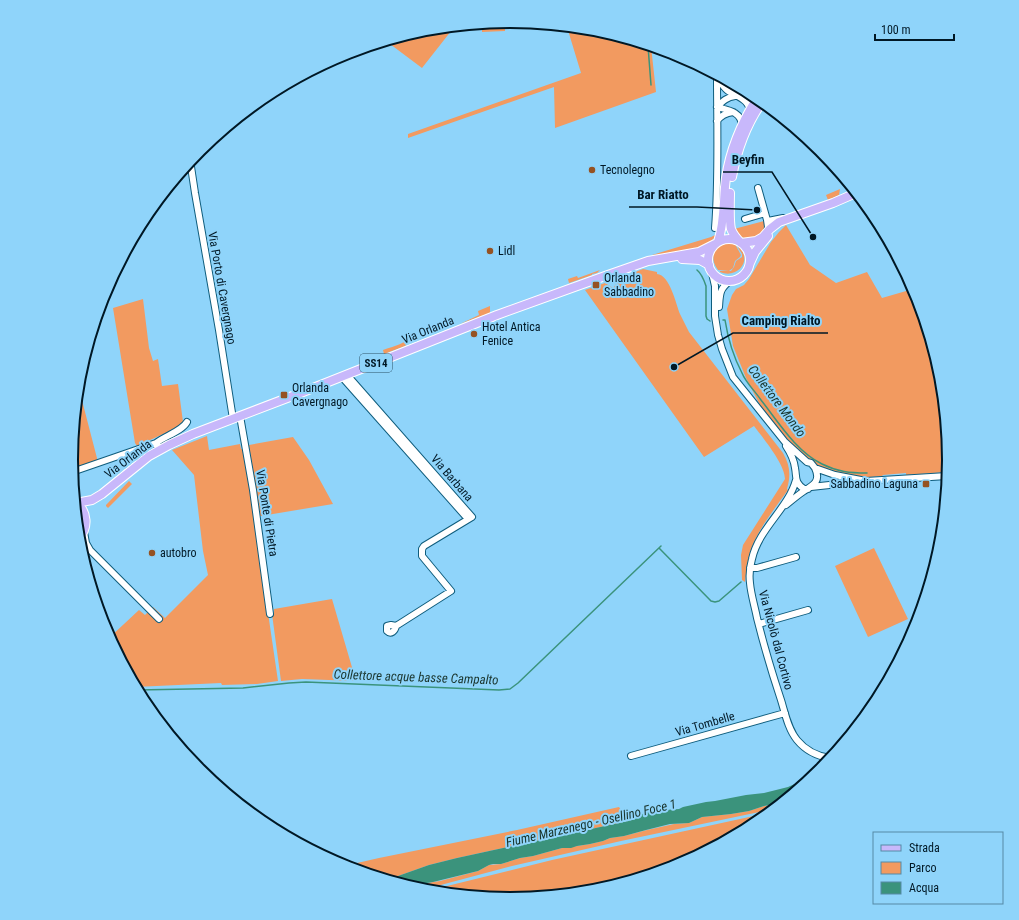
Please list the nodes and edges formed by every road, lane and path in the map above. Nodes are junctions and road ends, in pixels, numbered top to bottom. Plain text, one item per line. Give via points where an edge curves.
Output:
1 (717, 81) edge
2 (722, 84) edge
3 (717, 91) junction
4 (736, 95) junction
5 (740, 95) edge
6 (753, 104) edge
7 (759, 107) edge
8 (750, 109) junction
9 (733, 112) junction
10 (717, 121) junction
11 (742, 126) junction
12 (191, 169) edge
13 (732, 176) junction
14 (758, 188) dead end
15 (851, 195) edge
16 (766, 217) junction
17 (745, 219) dead end
18 (788, 219) junction
19 (715, 228) dead end
20 (767, 232) junction
21 (717, 243) junction
22 (741, 243) junction
23 (664, 258) junction
24 (749, 264) junction
25 (710, 269) junction
26 (730, 281) junction
27 (716, 323) junction
28 (344, 376) junction
29 (236, 418) junction
30 (187, 422) dead end
31 (785, 442) junction
32 (158, 446) junction
33 (807, 462) junction
34 (795, 468) junction
35 (815, 468) junction
36 (78, 470) edge
37 (941, 476) edge
38 (796, 480) junction
39 (866, 481) junction
40 (809, 488) junction
41 (102, 494) junction
42 (80, 502) edge
43 (80, 508) edge
44 (779, 512) junction
45 (86, 517) junction
46 (84, 532) joint
47 (87, 548) edge
48 (90, 550) junction
49 (796, 557) dead end
50 (750, 568) junction
51 (808, 610) dead end
52 (270, 614) dead end
53 (159, 619) dead end
54 (759, 624) junction
55 (396, 626) dead end
56 (785, 713) junction
57 (631, 756) dead end
58 (823, 757) edge

1 - 3 street
2 - 4 street
3 - 4 street
3 - 10 street
4 - 5 street
4 - 8 street via 747,102
4 - 9 street via 725,99 718,107
6 - 8 main road
7 - 13 main road via 744,135
8 - 11 main road
8 - 13 street via 750,116 739,138
9 - 10 street via 725,114
9 - 11 street via 739,115
10 - 19 street
11 - 21 main road via 729,162 722,226
12 - 29 street, Via Porto di Cavergnago
13 - 22 main road via 731,229
14 - 16 street
15 - 18 main road
16 - 17 street
16 - 18 street via 768,221
16 - 20 street
18 - 20 main road
18 - 24 main road via 768,236
20 - 22 main road via 756,241
21 - 22 main road via 730,239
21 - 23 main road, Via Orlanda via 700,252
21 - 25 main road via 710,250
22 - 24 main road via 748,252
23 - 25 main road, Via Orlanda via 700,260
23 - 28 main road, Via Orlanda / SS14 via 648,261 497,315
24 - 26 main road via 744,274
25 - 26 main road via 718,278
25 - 27 street via 715,286
26 - 27 street via 721,291
27 - 31 street via 722,349 734,377
28 - 29 main road, Via Orlanda / SS14
28 - 55 street, Via Barbana via 468,519 422,548 422,556 451,591
29 - 32 main road, Via Orlanda / SS14
29 - 52 street, Via Ponte di Pietra via 252,482
30 - 32 street via 163,438
31 - 33 street
31 - 34 street
32 - 36 street via 135,450
32 - 41 main road, Via Orlanda / SS14
33 - 34 street via 800,462
33 - 35 street
34 - 38 street
35 - 39 street
35 - 40 street via 818,478
37 - 39 street
38 - 40 street via 802,488
38 - 44 street, Via Nicolò dal Cortivo
39 - 40 street
40 - 44 street, Via Nicolò dal Cortivo
41 - 42 main road, Via Orlanda / SS14 via 92,500
41 - 45 main road, Via Orlanda / SS14 via 88,510
43 - 45 main road, SS14
44 - 50 street, Via Nicolò dal Cortivo via 758,544
45 - 46 main road, SS14
46 - 48 street
47 - 48 street
48 - 53 street
49 - 50 street
50 - 54 street, Via Nicolò dal Cortivo via 751,589
51 - 54 street
54 - 56 street, Via Nicolò dal Cortivo
56 - 57 street, Via Tombelle
56 - 58 street, Via Nicolò dal Cortivo via 795,738 810,752

